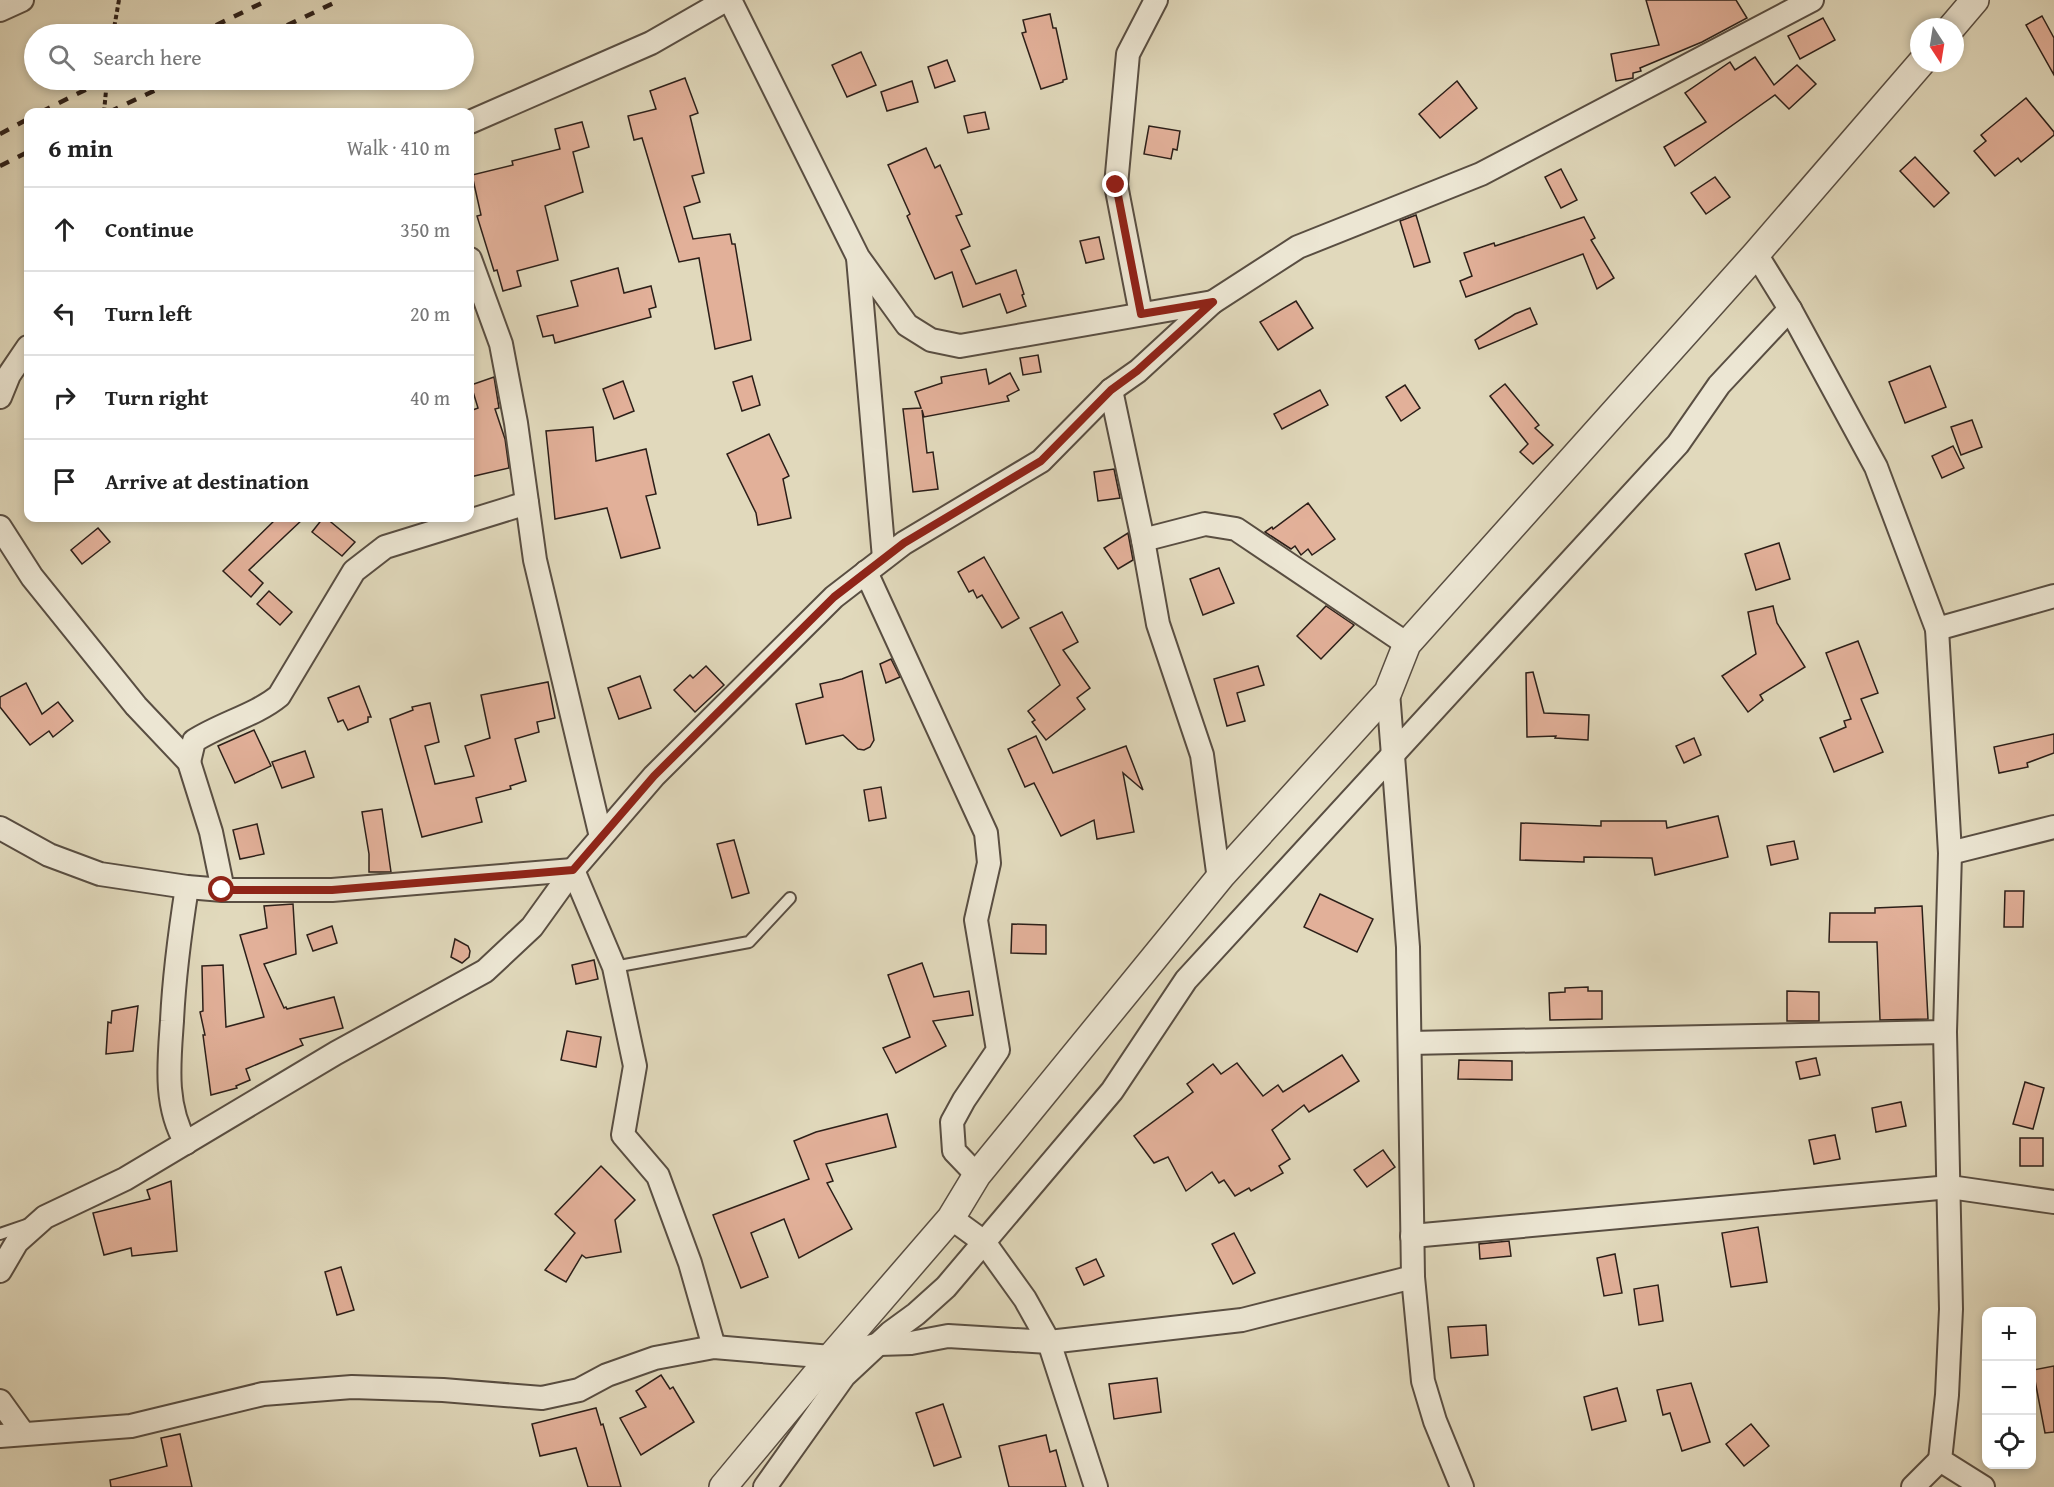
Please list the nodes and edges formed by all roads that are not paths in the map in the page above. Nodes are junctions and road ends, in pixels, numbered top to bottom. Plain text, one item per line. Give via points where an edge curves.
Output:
1 (22, 0) edge
2 (728, 0) edge
3 (1156, 0) edge
4 (1812, 0) edge
5 (1975, 0) edge
6 (0, 10) edge
7 (1960, 18) edge
8 (1913, 72) edge
9 (474, 120) edge
10 (1756, 254) junction
11 (858, 257) junction
12 (474, 270) edge
13 (1213, 302) junction
14 (1790, 309) junction
15 (1141, 314) junction
16 (24, 353) edge
17 (1111, 390) junction
18 (0, 397) edge
19 (527, 503) junction
20 (474, 519) edge
21 (465, 522) edge
22 (0, 527) edge
23 (1143, 540) junction
24 (884, 558) junction
25 (866, 572) junction
26 (2054, 596) edge
27 (1937, 629) junction
28 (1407, 644) junction
29 (1388, 692) junction
30 (1392, 756) junction
31 (189, 762) junction
32 (2054, 827) edge
33 (0, 828) edge
34 (601, 837) junction
35 (1950, 853) junction
36 (573, 870) junction
37 (1221, 876) junction
38 (187, 887) junction
39 (222, 890) junction
40 (790, 898) dead end
41 (614, 967) junction
42 (1945, 1032) junction
43 (1410, 1042) junction
44 (186, 1143) junction
45 (977, 1175) junction
46 (1950, 1187) junction
47 (2054, 1202) edge
48 (45, 1217) junction
49 (951, 1218) junction
50 (0, 1234) edge
51 (1412, 1236) junction
52 (984, 1242) junction
53 (0, 1271) edge
54 (1413, 1277) junction
55 (1049, 1342) junction
56 (879, 1344) junction
57 (714, 1347) junction
58 (831, 1357) junction
59 (0, 1401) edge
60 (23, 1433) junction
61 (0, 1436) edge
62 (1940, 1460) junction
63 (723, 1487) edge
64 (765, 1487) edge
65 (1096, 1487) edge
66 (1462, 1487) edge
67 (1913, 1487) edge
68 (1983, 1487) edge

1 - 6 street
2 - 9 street via 651,43
2 - 11 street
3 - 15 street via 1128,54 1116,185
4 - 13 street via 1481,174 1298,247
5 - 7 street
8 - 10 street
10 - 14 street
10 - 28 street
11 - 15 street via 907,325 931,340 960,346
11 - 24 street
12 - 19 street via 501,344
13 - 15 street
13 - 17 street
14 - 27 street via 1876,467
14 - 30 street via 1719,385 1678,444
16 - 18 street
17 - 23 street
17 - 24 street via 1041,461
19 - 20 street
19 - 34 street via 535,560
21 - 31 street via 384,547 354,571 279,696 194,741
22 - 31 street via 32,577 136,706
23 - 28 street via 1205,524 1236,529
23 - 37 street via 1158,624 1202,755
24 - 25 street
25 - 34 street via 834,597 654,776
25 - 45 street via 986,833 989,863 976,920 998,1050 952,1122 954,1151
26 - 27 street
27 - 35 street
28 - 29 street
29 - 30 street
29 - 37 street
30 - 43 street via 1408,948
30 - 52 street via 1186,980 1112,1091
31 - 39 street via 211,832
32 - 35 street
33 - 38 street via 49,855 100,874
34 - 36 street
35 - 42 street
36 - 39 street via 332,890
36 - 41 street
36 - 44 street via 532,927 485,971 336,1053
37 - 45 street
38 - 39 street
38 - 44 street via 175,969 168,1070 173,1111
40 - 41 lane via 749,942
41 - 57 street via 635,1066 623,1135 658,1176 690,1263
42 - 43 street
42 - 46 street
43 - 51 street
44 - 48 street via 125,1179
45 - 49 street
46 - 47 street
46 - 51 street
46 - 62 street via 1951,1309
48 - 50 lane
48 - 53 street via 17,1242
49 - 52 street
49 - 58 street
51 - 54 street
52 - 55 street via 1025,1299
52 - 56 street via 946,1287
54 - 55 street via 1242,1320
54 - 66 street via 1423,1381
55 - 56 street via 948,1336
55 - 65 street
56 - 58 street
56 - 64 street via 844,1376
57 - 58 street
57 - 60 street via 655,1358 579,1390 542,1398 443,1390 341,1388 263,1394 131,1426
58 - 63 street
59 - 60 street
60 - 61 street
62 - 67 street
62 - 68 street

